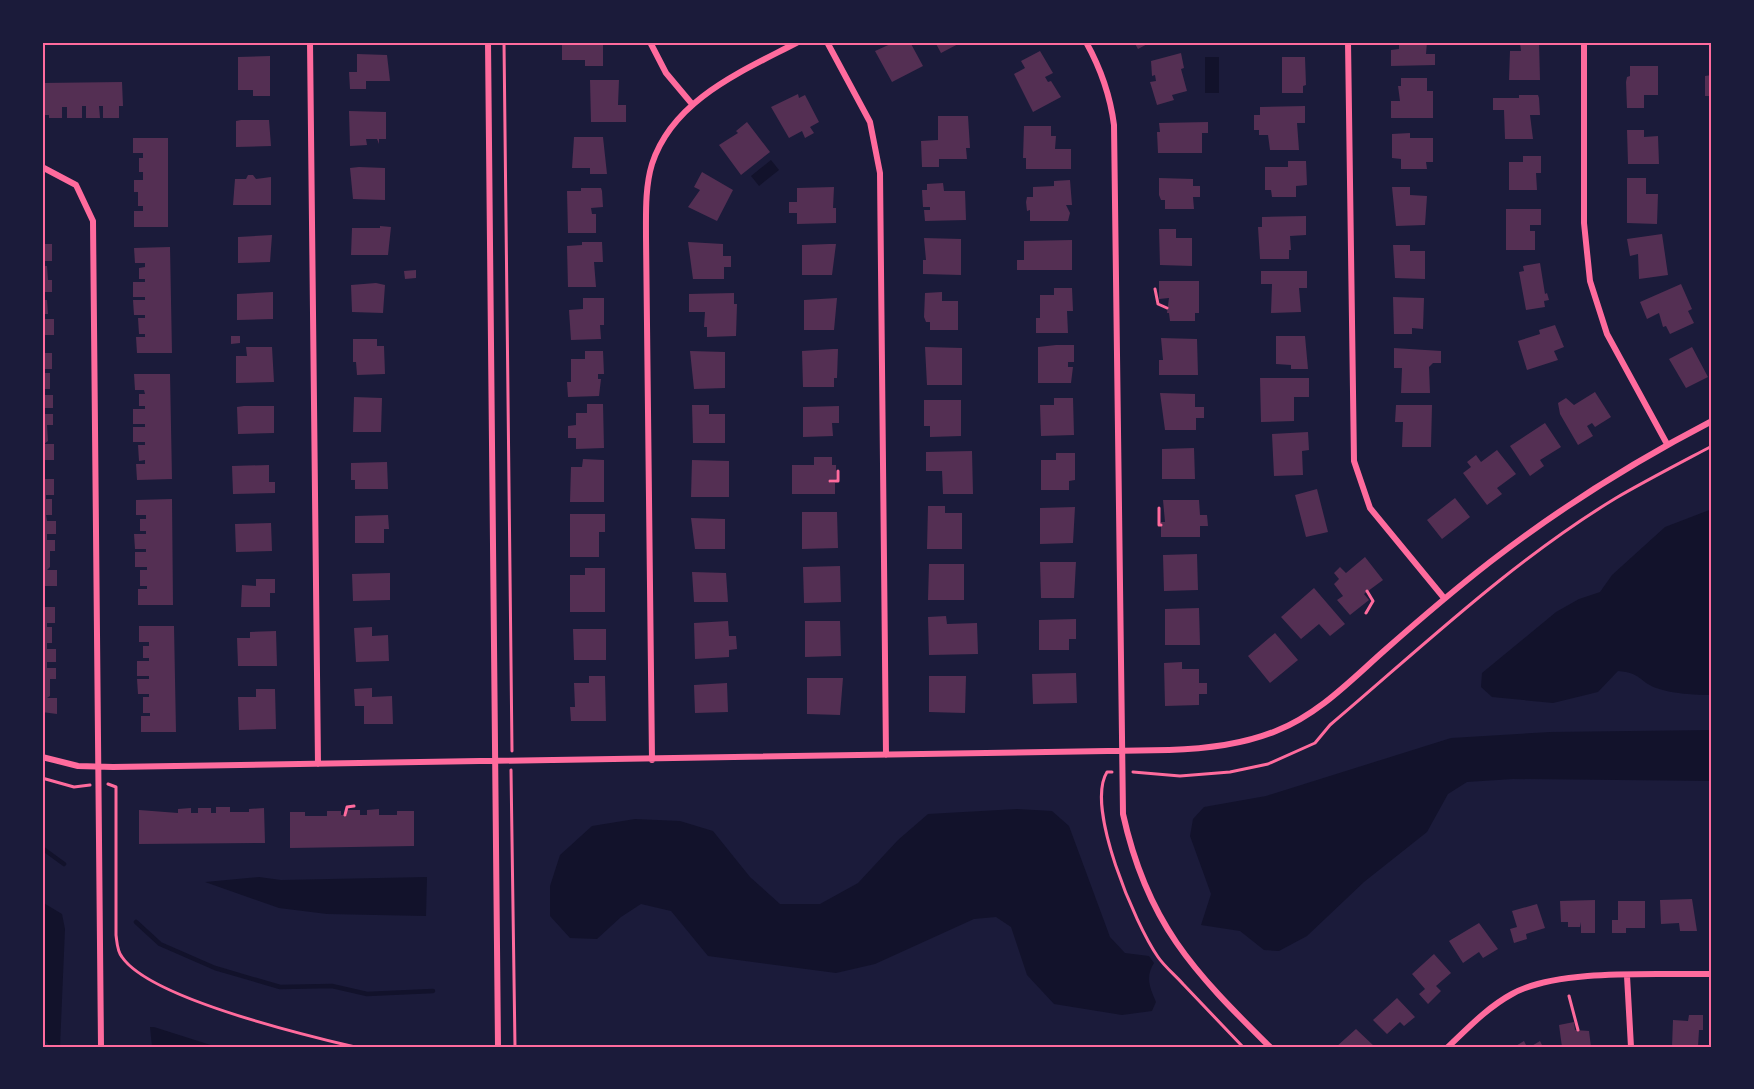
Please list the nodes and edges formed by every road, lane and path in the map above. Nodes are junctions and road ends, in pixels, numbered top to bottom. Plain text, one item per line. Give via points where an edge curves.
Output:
1 (310, 42) edge
2 (488, 42) edge
3 (504, 42) edge
4 (650, 42) edge
5 (798, 42) edge
6 (827, 42) edge
7 (1086, 42) edge
8 (1348, 42) edge
9 (1584, 42) edge
10 (692, 104) junction
11 (42, 167) edge
12 (1155, 289) dead end
13 (1167, 308) dead end
14 (1712, 421) edge
15 (1667, 444) junction
16 (1712, 446) edge
17 (838, 471) dead end
18 (830, 481) dead end
19 (1159, 508) dead end
20 (1161, 525) dead end
21 (1367, 591) dead end
22 (1444, 598) junction
23 (1366, 613) dead end
24 (512, 742) dead end
25 (1120, 751) junction
26 (886, 755) junction
27 (42, 757) edge
28 (652, 760) junction
29 (494, 762) junction
30 (318, 764) junction
31 (98, 767) junction
32 (1134, 772) dead end
33 (42, 778) edge
34 (511, 783) dead end
35 (111, 784) dead end
36 (86, 785) dead end
37 (354, 806) dead end
38 (345, 815) dead end
39 (1712, 974) edge
40 (1627, 976) junction
41 (1569, 996) dead end
42 (1578, 1030) dead end
43 (101, 1047) edge
44 (355, 1047) edge
45 (498, 1047) edge
46 (514, 1047) edge
47 (1270, 1047) edge
48 (1448, 1047) edge
49 (1630, 1047) edge

1 - 30 street
2 - 29 street
3 - 24 path
4 - 10 street via 666,73
5 - 10 street
6 - 26 street via 870,122 880,173
7 - 25 street via 1102,71 1114,125
8 - 22 street via 1354,460 1370,508
9 - 15 street via 1584,223 1590,281 1607,334
10 - 28 street via 652,163 646,207
11 - 31 street via 75,185 93,221
12 - 13 path via 1158,304
14 - 15 street
15 - 22 street via 1564,507
16 - 32 path via 1615,499 1551,544 1466,610 1330,725 1315,743 1268,764 1230,772 1180,776
17 - 18 path via 838,480
19 - 20 path
21 - 23 path via 1373,601
22 - 25 street via 1324,705 1276,731 1245,742 1206,748
25 - 26 street
25 - 47 street via 1130,843 1156,913 1186,957
26 - 28 street
27 - 31 street
28 - 29 street
29 - 30 street
29 - 45 street
30 - 31 street
31 - 43 street
33 - 36 path via 74,787
34 - 46 path
35 - 44 path via 116,787 116,935 122,957 134,970 182,996 276,1028
37 - 38 path via 347,807
39 - 40 street
40 - 48 street via 1562,978 1530,986 1500,1001
40 - 49 street
41 - 42 path

